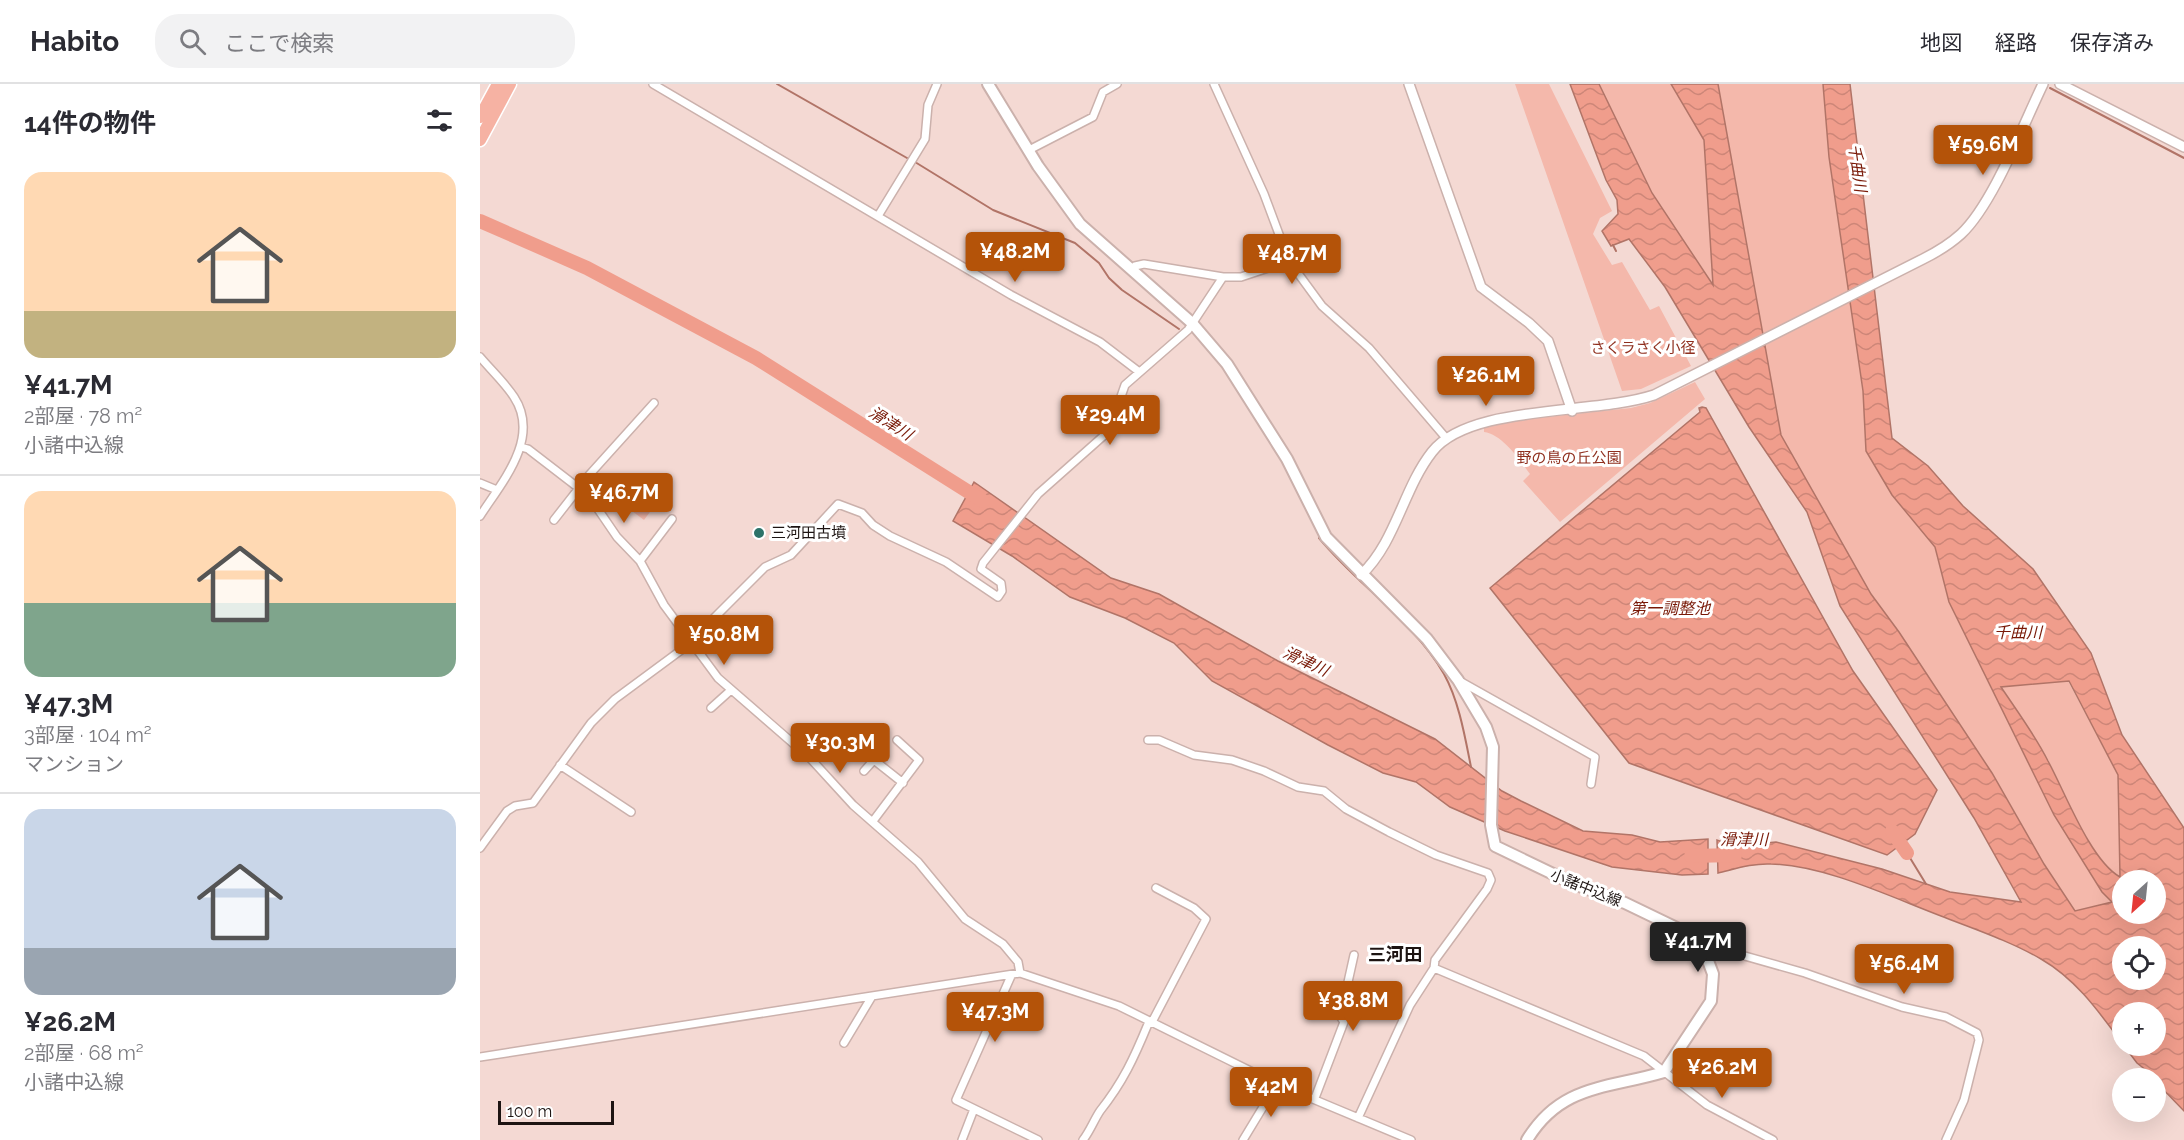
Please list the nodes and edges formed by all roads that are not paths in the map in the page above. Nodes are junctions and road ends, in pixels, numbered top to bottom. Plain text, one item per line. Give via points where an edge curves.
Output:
1 (498, 84) edge
2 (510, 84) edge
3 (653, 84) edge
4 (937, 84) edge
5 (988, 84) edge
6 (1117, 84) edge
7 (1214, 84) edge
8 (1410, 84) edge
9 (2043, 84) edge
10 (2060, 84) edge
11 (666, 87) edge
12 (480, 117) edge
13 (480, 140) edge
14 (2184, 147) edge
15 (1029, 150) junction
16 (878, 216) junction
17 (1289, 261) junction
18 (1131, 270) junction
19 (1223, 277) junction
20 (1192, 322) junction
21 (480, 357) edge
22 (1138, 371) junction
23 (654, 403) dead end
24 (1572, 411) junction
25 (1446, 438) junction
26 (521, 447) junction
27 (480, 483) edge
28 (579, 487) junction
29 (497, 490) junction
30 (480, 516) edge
31 (672, 519) dead end
32 (554, 520) dead end
33 (640, 561) junction
34 (1361, 575) junction
35 (690, 641) junction
36 (1458, 680) junction
37 (731, 690) junction
38 (711, 708) dead end
39 (897, 740) dead end
40 (1149, 740) dead end
41 (881, 752) dead end
42 (874, 760) junction
43 (560, 765) junction
44 (864, 771) dead end
45 (903, 783) junction
46 (1591, 784) dead end
47 (631, 812) dead end
48 (873, 820) junction
49 (480, 848) edge
50 (1156, 888) dead end
51 (1704, 950) junction
52 (1354, 956) dead end
53 (1434, 968) junction
54 (1020, 973) junction
55 (1011, 976) junction
56 (871, 998) junction
57 (1152, 1022) junction
58 (844, 1043) dead end
59 (480, 1057) edge
60 (1664, 1072) junction
61 (1277, 1084) junction
62 (1315, 1098) junction
63 (974, 1109) junction
64 (1358, 1118) junction
65 (962, 1140) edge
66 (1038, 1140) edge
67 (1083, 1140) edge
68 (1243, 1140) edge
69 (1411, 1140) edge
70 (1527, 1140) edge
71 (1773, 1140) edge
72 (1946, 1140) edge

1 - 12 highway
2 - 13 highway
3 - 11 street
4 - 16 street via 928,105 925,139
5 - 15 main road
6 - 15 street via 1103,92 1094,117
7 - 17 street via 1264,194
8 - 24 street via 1481,287 1548,341
9 - 24 street via 1975,218 1952,242 1702,372 1640,400
10 - 14 street
11 - 16 street
15 - 18 main road via 1080,224
16 - 22 street via 1011,295 1100,342
17 - 19 street via 1241,277
17 - 25 street via 1322,306 1369,348
18 - 19 street via 1144,264
18 - 20 main road
19 - 20 street
20 - 22 street via 1166,351
20 - 34 main road via 1227,364 1256,408 1326,537
21 - 26 street via 518,404 523,424
22 - 35 street via 1125,385 1108,430 1038,494 983,563 981,569 1001,583 998,597 946,562 890,536 862,513 838,504 791,555 765,567
23 - 28 street
24 - 25 street via 1481,422
25 - 34 street via 1422,467 1381,550
26 - 28 street
26 - 29 street
27 - 29 street
28 - 32 street
28 - 33 street
29 - 30 street
31 - 33 street
33 - 35 street
34 - 36 main road via 1427,639
35 - 37 street
35 - 43 street via 615,699 591,723
36 - 46 street via 1595,757
36 - 51 main road, 小諸中込線 via 1488,733 1495,754 1492,839 1501,851 1683,931
37 - 38 street
37 - 48 street via 810,758 834,787
39 - 45 street via 919,760
40 - 53 street via 1159,740 1194,755 1232,760 1302,789 1324,791 1346,809 1389,832 1436,855 1488,873 1491,876 1486,890
41 - 42 street
42 - 44 street
42 - 45 street
43 - 47 street
43 - 49 street via 533,803 510,808
45 - 48 street
48 - 54 street via 918,862 965,919 1008,949
50 - 57 street via 1194,908 1206,919
51 - 60 main road via 1713,974 1711,1001
51 - 72 street via 1713,947 1805,973 1902,1007 1946,1017 1977,1033 1979,1040 1965,1100
52 - 62 street via 1338,1013 1344,1022
53 - 60 street via 1644,1056
53 - 64 street via 1410,1005
54 - 55 street
54 - 57 street via 1119,1006
55 - 56 street
55 - 63 street via 956,1100
56 - 58 street
56 - 59 street
57 - 61 street
57 - 67 street via 1115,1095
60 - 70 main road via 1574,1095 1553,1108
60 - 71 street via 1707,1105
61 - 62 street
61 - 68 street
62 - 64 street
63 - 65 street
63 - 66 street
64 - 69 street

